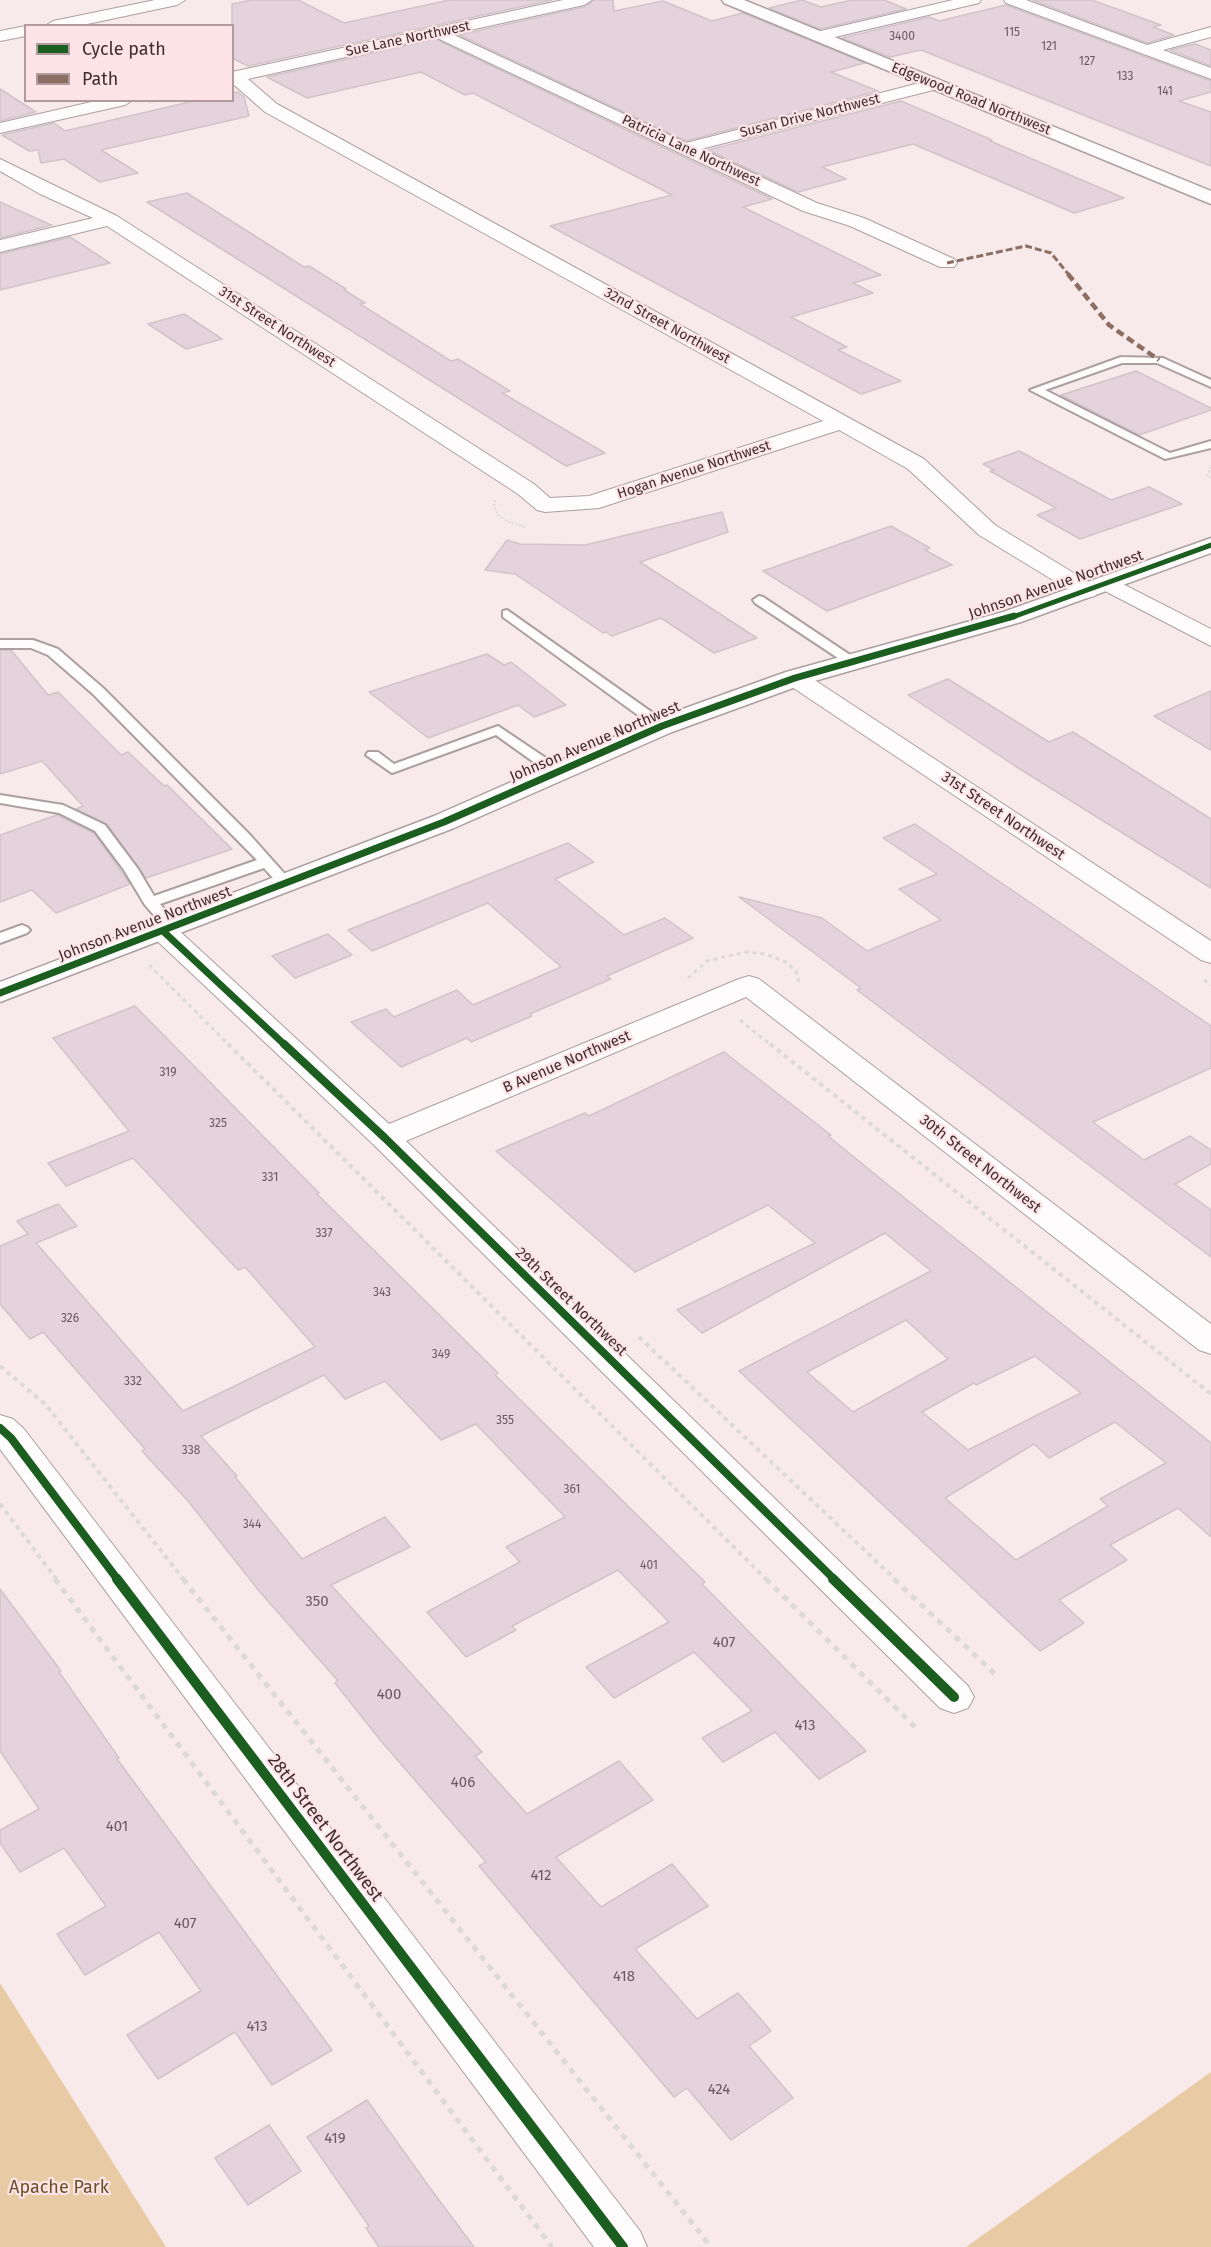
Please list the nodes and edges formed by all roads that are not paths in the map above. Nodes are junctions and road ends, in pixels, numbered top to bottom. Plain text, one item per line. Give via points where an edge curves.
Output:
1 (177, 0) edge
2 (584, 0) edge
3 (730, 0) edge
4 (973, 0) edge
5 (1012, 0) edge
6 (63, 24) edge
7 (24, 31) edge
8 (436, 32) junction
9 (1211, 32) edge
10 (0, 36) edge
11 (818, 36) junction
12 (1146, 50) junction
13 (1211, 74) edge
14 (234, 77) edge
15 (935, 84) junction
16 (116, 102) edge
17 (0, 128) edge
18 (686, 148) junction
19 (0, 164) edge
20 (1211, 198) edge
21 (110, 220) junction
22 (0, 246) edge
23 (947, 263) dead end
24 (1211, 384) edge
25 (842, 422) junction
26 (1211, 444) edge
27 (1193, 451) junction
28 (1211, 460) edge
29 (545, 505) joint
30 (1211, 545) edge
31 (1098, 587) junction
32 (759, 600) dead end
33 (507, 614) dead end
34 (1211, 639) edge
35 (0, 644) edge
36 (852, 661) junction
37 (795, 678) junction
38 (663, 726) junction
39 (373, 755) dead end
40 (557, 772) junction
41 (0, 799) edge
42 (266, 862) junction
43 (286, 884) junction
44 (162, 921) junction
45 (22, 930) dead end
46 (0, 938) edge
47 (1211, 954) edge
48 (749, 985) joint
49 (0, 993) edge
50 (385, 1138) junction
51 (1211, 1342) edge
52 (0, 1428) edge
53 (954, 1697) dead end
54 (623, 2247) edge

1 - 6 street
2 - 8 street, Sue Lane Northwest
3 - 11 street, Edgewood Road Northwest
4 - 11 street
5 - 12 street
7 - 10 street
8 - 14 street, Sue Lane Northwest
8 - 18 street, Patricia Lane Northwest
9 - 12 street
11 - 15 street, Edgewood Road Northwest
12 - 13 street
14 - 25 street, 32nd Street Northwest via 271,108
15 - 18 street, Susan Drive Northwest
15 - 20 street, Edgewood Road Northwest
16 - 17 street
18 - 23 street, Patricia Lane Northwest via 810,207 857,222
19 - 21 street, 31st Street Northwest
21 - 22 street
21 - 29 street, 31st Street Northwest
24 - 27 lane via 1159,360 1121,360 1036,390 1170,457
25 - 29 street, Hogan Avenue Northwest via 591,503
25 - 31 street, 32nd Street Northwest via 916,464 987,530
26 - 27 lane
27 - 28 lane
30 - 31 street, Johnson Avenue Northwest
31 - 34 street, 32nd Street Northwest
31 - 36 street, Johnson Avenue Northwest via 1012,617
32 - 36 lane
33 - 38 lane
35 - 42 lane via 33,644 52,652 98,691
36 - 37 street, Johnson Avenue Northwest
37 - 38 street, Johnson Avenue Northwest
37 - 47 street, 31st Street Northwest
38 - 40 street, Johnson Avenue Northwest
39 - 40 lane via 392,769 498,730
40 - 43 street, Johnson Avenue Northwest via 444,822
41 - 44 lane via 63,809 100,828 131,869
42 - 43 lane
42 - 44 lane
43 - 44 street, Johnson Avenue Northwest
44 - 49 street, Johnson Avenue Northwest
44 - 50 street, 29th Street Northwest
45 - 46 lane
48 - 50 street, B Avenue Northwest
48 - 51 street, 30th Street Northwest
50 - 53 street, 29th Street Northwest
52 - 54 street, 28th Street Northwest via 26,1457

